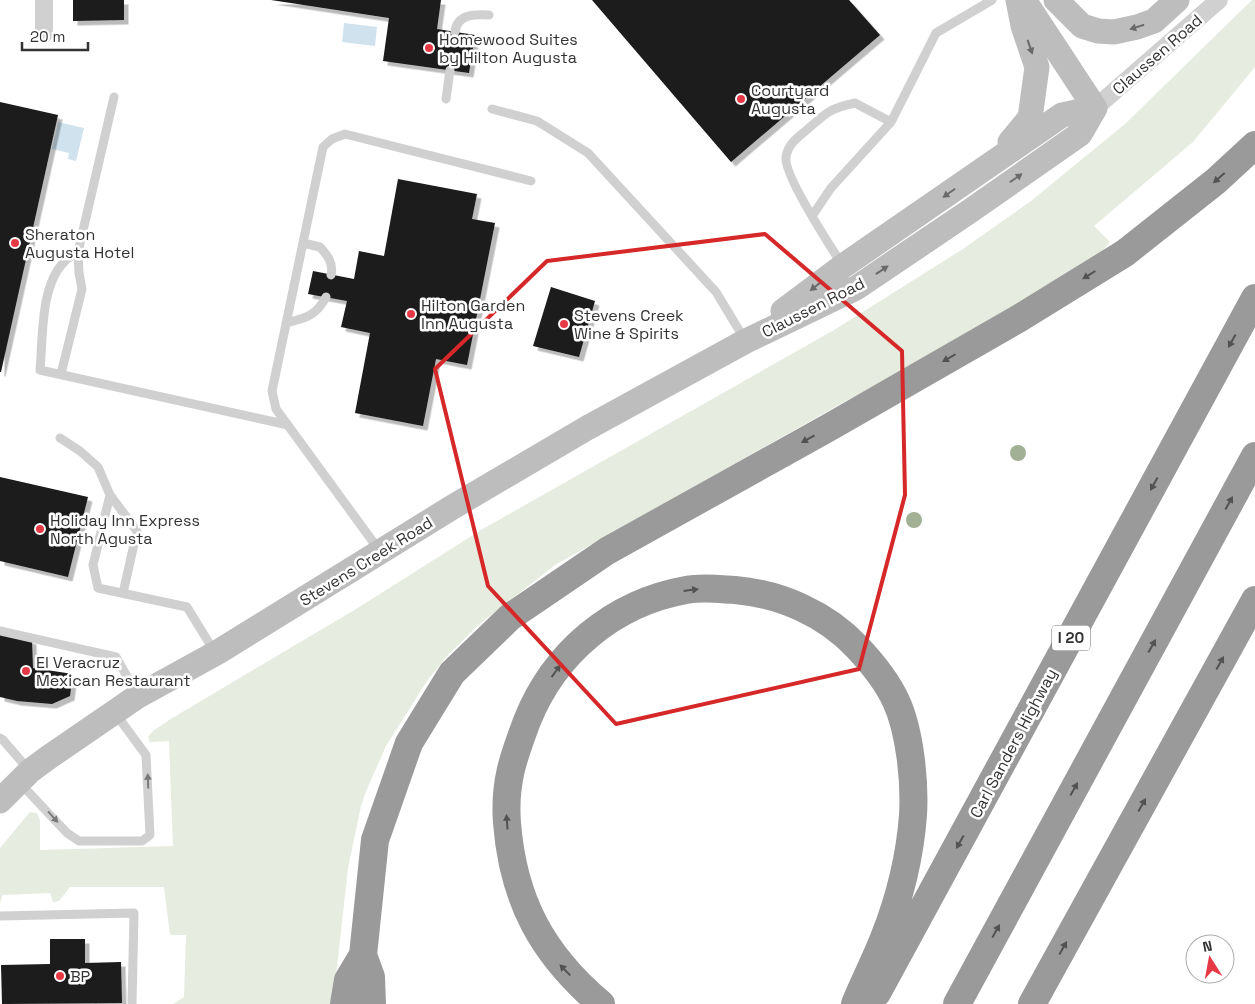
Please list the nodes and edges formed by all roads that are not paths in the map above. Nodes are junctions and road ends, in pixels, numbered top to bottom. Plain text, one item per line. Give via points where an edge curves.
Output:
1 (44, 0) edge
2 (992, 0) edge
3 (1018, 0) edge
4 (1024, 0) edge
5 (1056, 0) edge
6 (1177, 0) edge
7 (1219, 0) edge
8 (489, 15) dead end
9 (455, 32) dead end
10 (44, 34) dead end
11 (450, 70) dead end
12 (114, 97) dead end
13 (446, 99) dead end
14 (1095, 108) junction
15 (492, 109) dead end
16 (891, 122) junction
17 (1255, 146) edge
18 (994, 161) junction
19 (530, 181) dead end
20 (812, 216) junction
21 (303, 243) junction
22 (78, 252) junction
23 (843, 266) junction
24 (331, 275) dead end
25 (326, 297) dead end
26 (1255, 298) edge
27 (286, 323) junction
28 (746, 341) junction
29 (61, 374) junction
30 (288, 425) junction
31 (60, 438) dead end
32 (1255, 456) edge
33 (110, 495) junction
34 (381, 552) junction
35 (123, 593) junction
36 (1255, 600) edge
37 (0, 631) edge
38 (216, 653) junction
39 (138, 696) junction
40 (114, 712) junction
41 (0, 738) edge
42 (25, 776) junction
43 (0, 801) edge
44 (0, 916) edge
45 (362, 955) junction
46 (874, 986) edge
47 (1036, 997) edge
48 (132, 1004) edge
49 (344, 1004) edge
50 (372, 1004) edge
51 (601, 1004) edge
52 (855, 1004) edge
53 (957, 1004) edge

1 - 10 street
2 - 16 lane via 936,33
3 -> 18 street via 1037,67 1030,118
4 - 14 street
6 -> 5 street via 1154,21 1114,32 1082,26
7 - 14 street, Claussen Road
8 - 9 lane via 474,14 462,18
11 - 13 lane
12 - 22 lane
14 - 18 street, Claussen Road via 1062,114
28 -> 14 street, Claussen Road via 856,288 1080,134
15 - 28 lane via 537,121 588,153 716,292
16 - 20 lane via 831,188
16 - 20 lane via 855,104 842,106 829,110 791,143 787,166
17 -> 45 highway via 1125,253 1018,319 607,551 510,617 452,674 409,743 375,840
18 -> 23 street, Claussen Road
19 - 21 lane via 345,134 332,139 324,147
20 - 23 lane
21 - 24 lane via 320,247 329,258
21 - 27 lane
22 - 29 lane via 82,288
22 - 29 lane via 65,261 55,275 46,297 40,370
23 -> 28 street, Claussen Road
25 - 27 lane via 320,308 308,318
26 -> 46 highway, Carl Sanders Highway / I 20
27 - 30 lane via 272,392 276,409
28 - 34 street, Stevens Creek Road via 587,428
29 - 30 lane
30 - 34 lane
31 - 33 lane via 98,467
53 -> 32 highway
33 - 35 lane via 137,531
33 - 35 lane via 93,565 98,588
34 - 38 street, Stevens Creek Road
35 - 38 lane via 187,607
47 -> 36 highway
37 - 39 lane via 116,657
38 - 39 street, Stevens Creek Road
39 - 40 street, Stevens Creek Road
40 - 42 street, Stevens Creek Road
42 -> 40 lane via 67,833 79,841 142,841 150,835 146,755
41 - 42 lane
42 - 43 street, Stevens Creek Road
44 - 48 lane via 134,913
45 - 49 highway via 348,980
45 - 50 highway via 371,977
51 -> 46 highway via 559,964 545,945 520,892 506,814 508,779 514,753 535,701 577,644 624,610 653,598 710,588 755,592 790,602 819,616 844,634 868,660 897,702 910,754 914,788 912,824 898,897 884,938
46 - 52 highway

